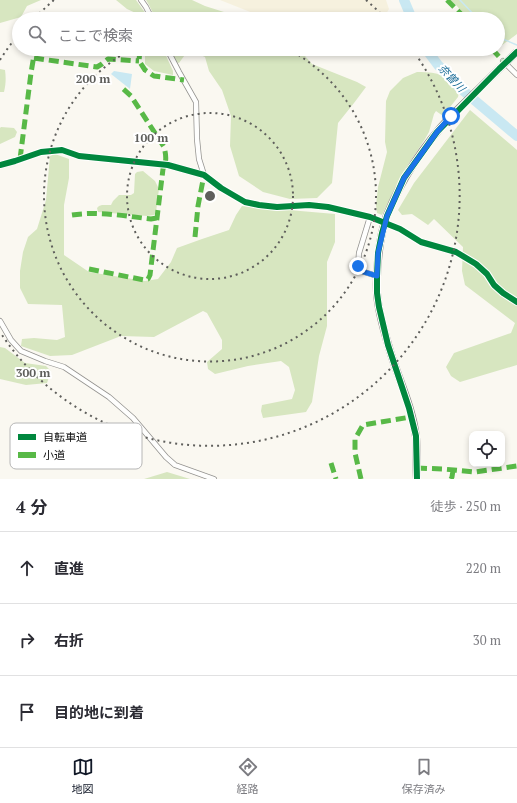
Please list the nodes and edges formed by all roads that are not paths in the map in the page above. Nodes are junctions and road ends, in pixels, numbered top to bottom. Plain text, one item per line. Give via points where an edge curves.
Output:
1 (141, 0) edge
2 (148, 12) edge
3 (517, 52) edge
4 (171, 56) edge
5 (503, 61) dead end
6 (517, 75) edge
7 (0, 165) edge
8 (204, 175) junction
9 (370, 217) junction
10 (377, 276) junction
11 (517, 302) edge
12 (0, 321) edge
13 (136, 423) edge
14 (142, 429) edge
15 (214, 479) edge
16 (417, 479) edge

1 - 2 street
3 - 10 street, bridge via 451,116 404,178 382,233
4 - 8 street via 196,102 196,139
5 - 6 street
7 - 8 street via 41,152 62,150 79,156 168,165
8 - 9 street via 245,202 277,207 328,207
9 - 10 street via 359,253 358,266 361,271
9 - 11 street, bridge via 400,229 422,242 456,252 476,264 494,285
10 - 16 street via 379,307 388,345 416,436
12 - 13 street via 21,351 64,367 110,397
14 - 15 street via 174,465

